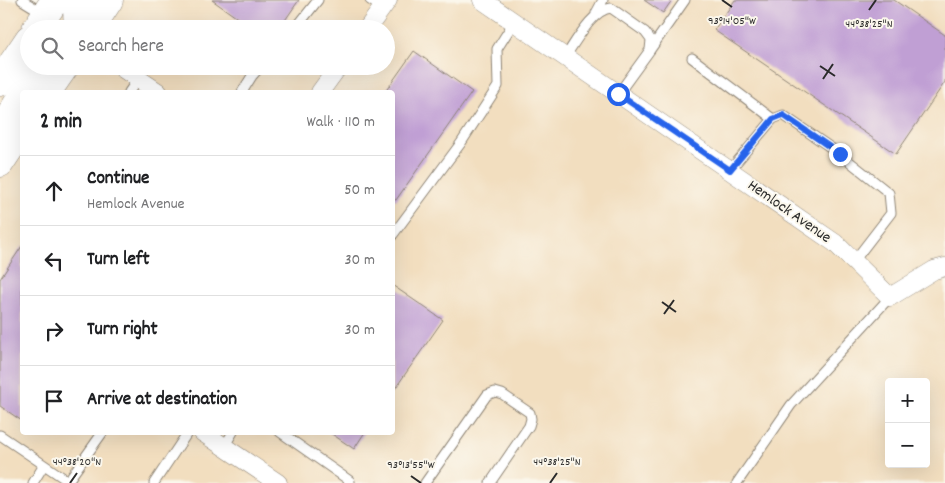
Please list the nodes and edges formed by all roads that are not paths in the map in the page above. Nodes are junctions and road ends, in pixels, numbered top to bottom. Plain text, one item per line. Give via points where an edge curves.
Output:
1 (22, 0) edge
2 (81, 0) edge
3 (109, 0) edge
4 (318, 0) edge
5 (482, 0) edge
6 (603, 0) edge
7 (686, 0) edge
8 (380, 3) edge
9 (594, 16) junction
10 (46, 18) edge
11 (78, 20) edge
12 (96, 20) edge
13 (302, 20) edge
14 (372, 20) edge
15 (514, 22) junction
16 (650, 50) junction
17 (20, 52) edge
18 (565, 57) junction
19 (692, 58) dead end
20 (35, 75) edge
21 (59, 75) edge
22 (126, 75) edge
23 (253, 75) edge
24 (332, 75) edge
25 (0, 82) edge
26 (134, 86) edge
27 (26, 90) edge
28 (48, 90) edge
29 (150, 90) edge
30 (243, 90) edge
31 (321, 90) edge
32 (618, 94) junction
33 (20, 99) edge
34 (773, 119) junction
35 (0, 133) edge
36 (20, 133) edge
37 (0, 163) edge
38 (730, 170) junction
39 (395, 232) edge
40 (854, 262) junction
41 (945, 267) edge
42 (890, 297) junction
43 (0, 434) edge
44 (101, 435) edge
45 (186, 435) edge
46 (212, 435) edge
47 (284, 435) edge
48 (228, 440) edge
49 (44, 465) junction
50 (33, 483) edge
51 (154, 483) edge
52 (278, 483) edge
53 (350, 483) edge
54 (425, 483) edge
55 (490, 483) edge
56 (737, 483) edge

1 - 10 lane
2 - 11 main road
3 - 12 main road
4 - 13 lane
5 - 15 street, Hemlock Avenue
6 - 9 lane
7 - 16 lane
8 - 14 street
9 - 16 lane via 611,8 645,32 651,40
9 - 18 lane
15 - 18 street, Hemlock Avenue
15 - 39 lane via 497,49 498,86 461,143
16 - 32 lane
17 - 25 main road
18 - 32 street, Hemlock Avenue
19 - 34 lane
20 - 27 main road
21 - 28 main road
22 - 26 street
23 - 30 lane
24 - 31 street
26 - 29 street
32 - 38 street, Hemlock Avenue
33 - 35 main road
34 - 38 lane
34 - 40 lane via 783,115 889,193 890,213
36 - 37 main road
38 - 40 street, Hemlock Avenue via 835,243
40 - 42 street, Hemlock Avenue
41 - 42 street via 934,270
42 - 56 lane via 791,405
43 - 49 lane
44 - 49 lane via 68,481
45 - 51 lane
46 - 48 street
47 - 53 lane
48 - 52 street
49 - 50 lane
54 - 55 lane via 487,395 495,392 530,413 531,419

